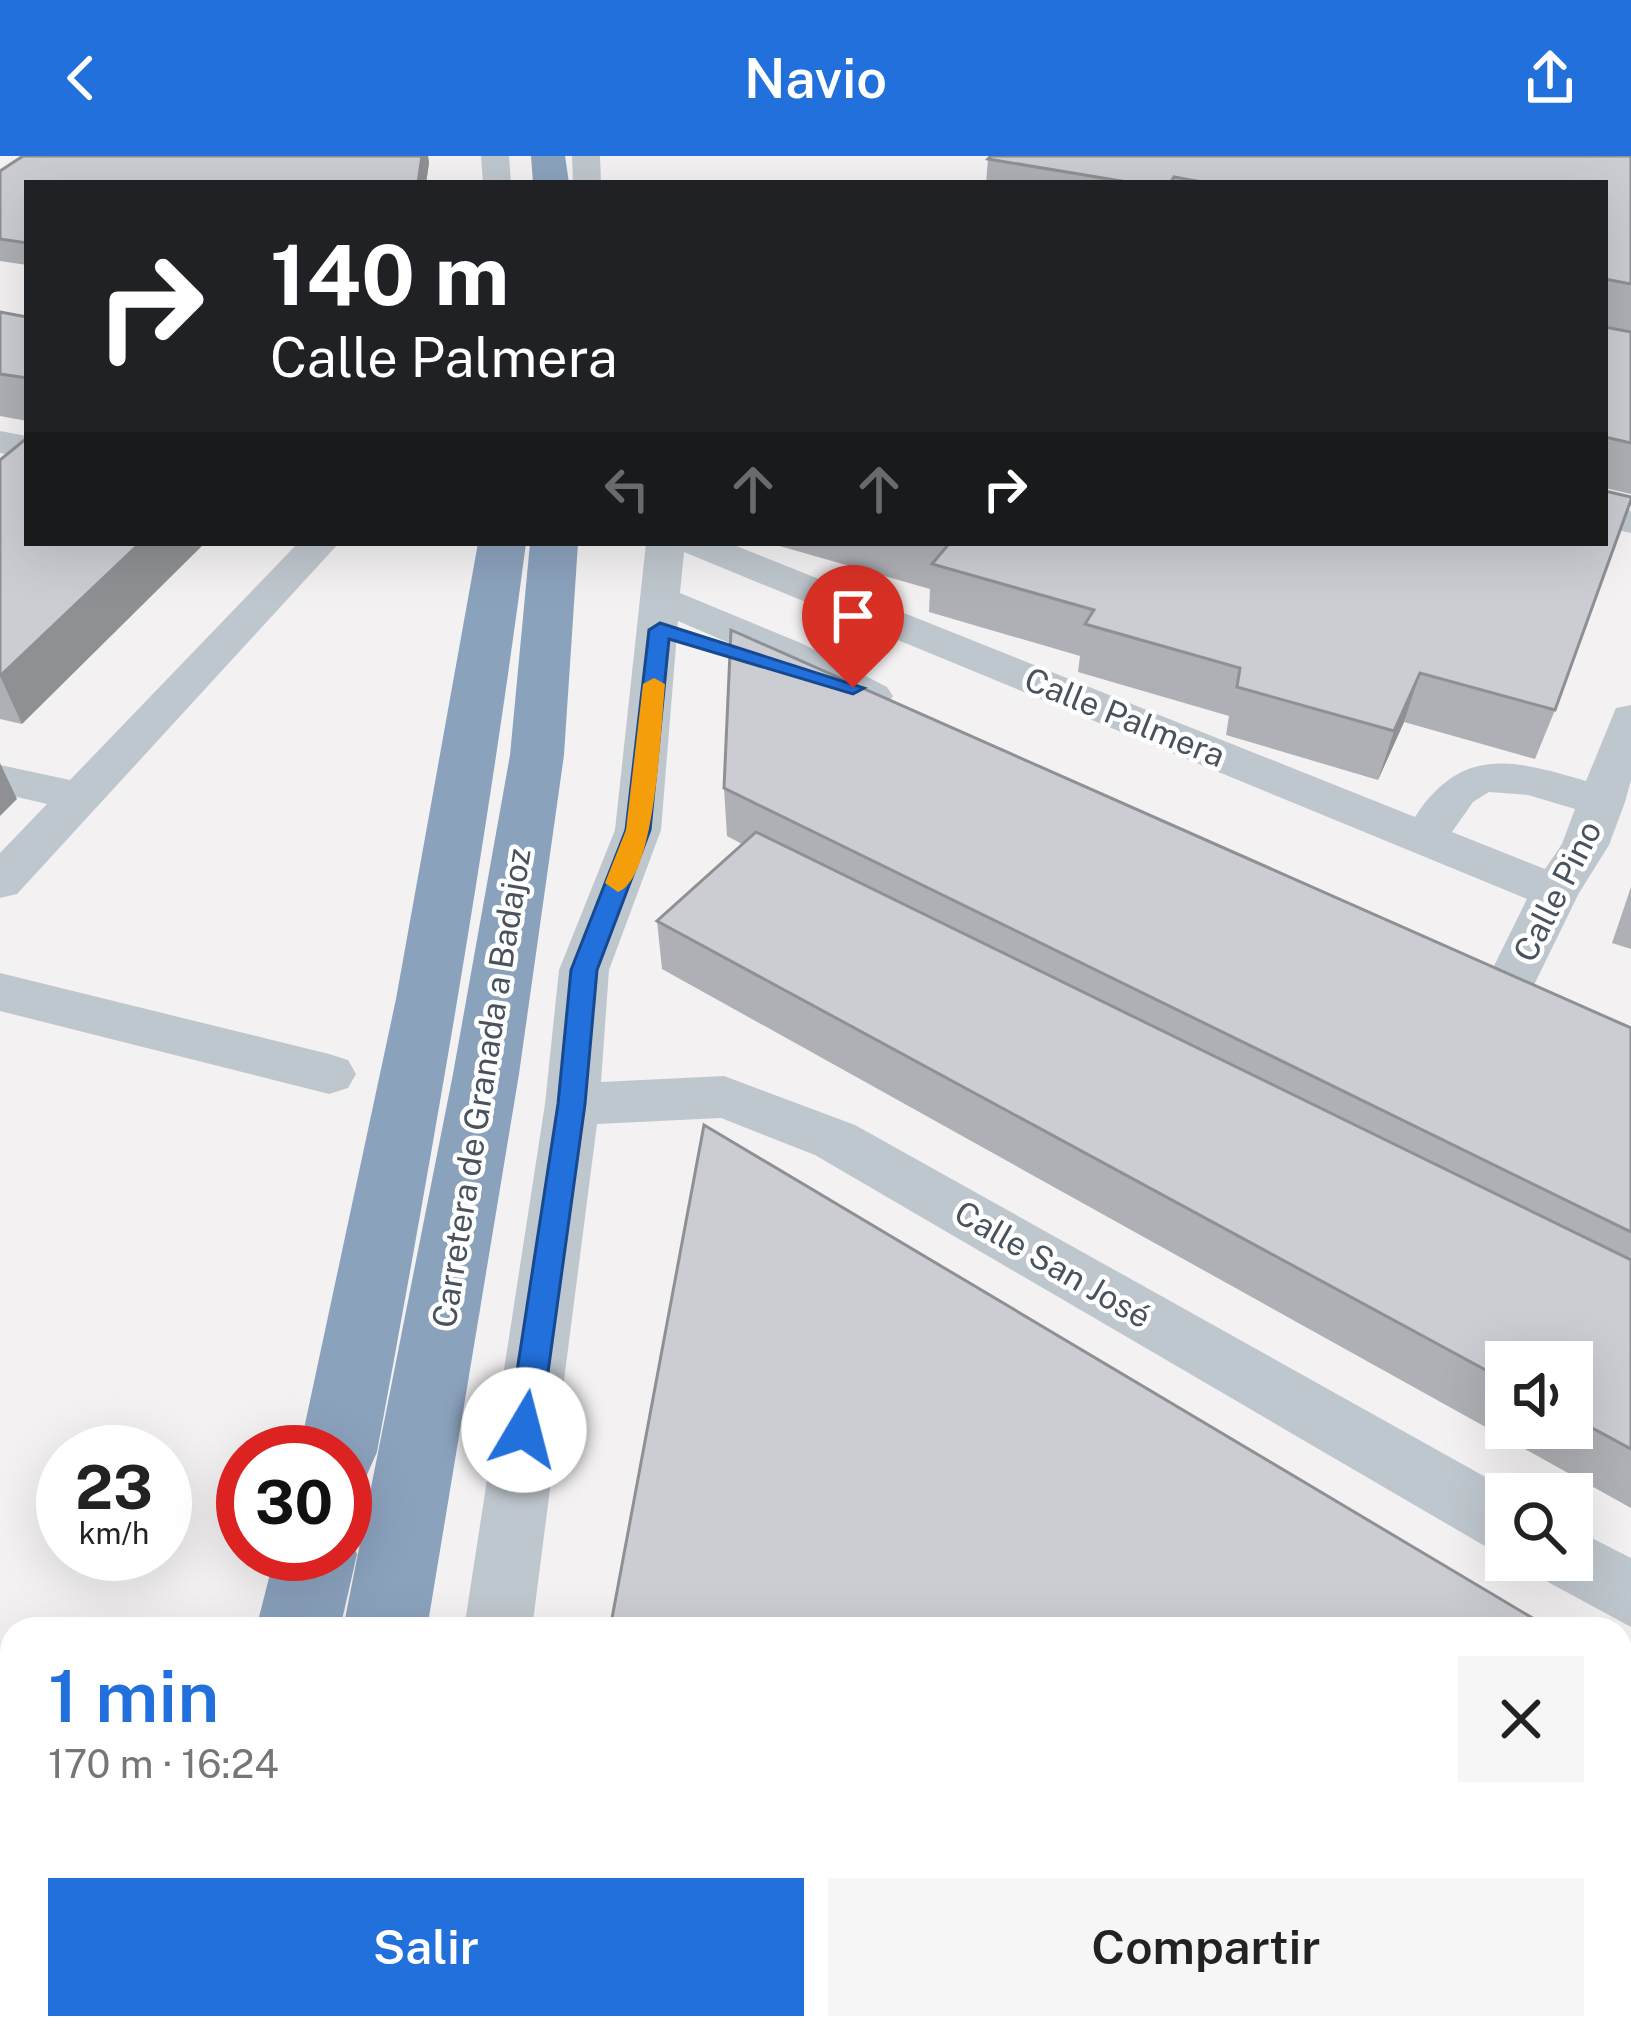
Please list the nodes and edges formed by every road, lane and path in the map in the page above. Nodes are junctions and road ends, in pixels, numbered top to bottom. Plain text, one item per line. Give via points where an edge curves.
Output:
1 (317, 546) edge
2 (502, 546) edge
3 (554, 546) edge
4 (665, 546) edge
5 (702, 546) edge
6 (661, 615) junction
7 (917, 716) edge
8 (1631, 718) edge
9 (0, 779) edge
10 (81, 797) junction
11 (1601, 802) junction
12 (1425, 838) junction
13 (0, 882) edge
14 (1555, 892) junction
15 (1511, 980) edge
16 (0, 992) edge
17 (328, 1074) dead end
18 (572, 1104) junction
19 (344, 1425) edge
20 (1485, 1510) edge
21 (409, 1516) junction
22 (1593, 1572) edge
23 (310, 1581) edge
24 (1631, 1594) edge
25 (301, 1617) edge
26 (388, 1617) edge
27 (422, 1617) edge
28 (500, 1617) edge

1 - 10 street
2 - 19 highway, Carretera de Granada a Badajoz via 416,1071
3 - 21 highway, Carretera de Granada a Badajoz via 536,755
4 - 6 street
5 - 12 street, Calle Palmera
6 - 7 street
6 - 18 street via 638,830 584,970
8 - 11 street, Calle Pino
9 - 10 street
10 - 13 street
11 - 12 street, Calle Pino via 1516,778 1486,779 1459,788
11 - 14 street, Calle Pino
12 - 14 street, Calle Palmera
14 - 15 street, Calle Pino
16 - 17 street
18 - 20 street, Calle San José via 724,1097 835,1140
18 - 28 street
21 - 26 highway, Carretera de Granada a Badajoz
21 - 27 street
22 - 24 street
23 - 25 highway

